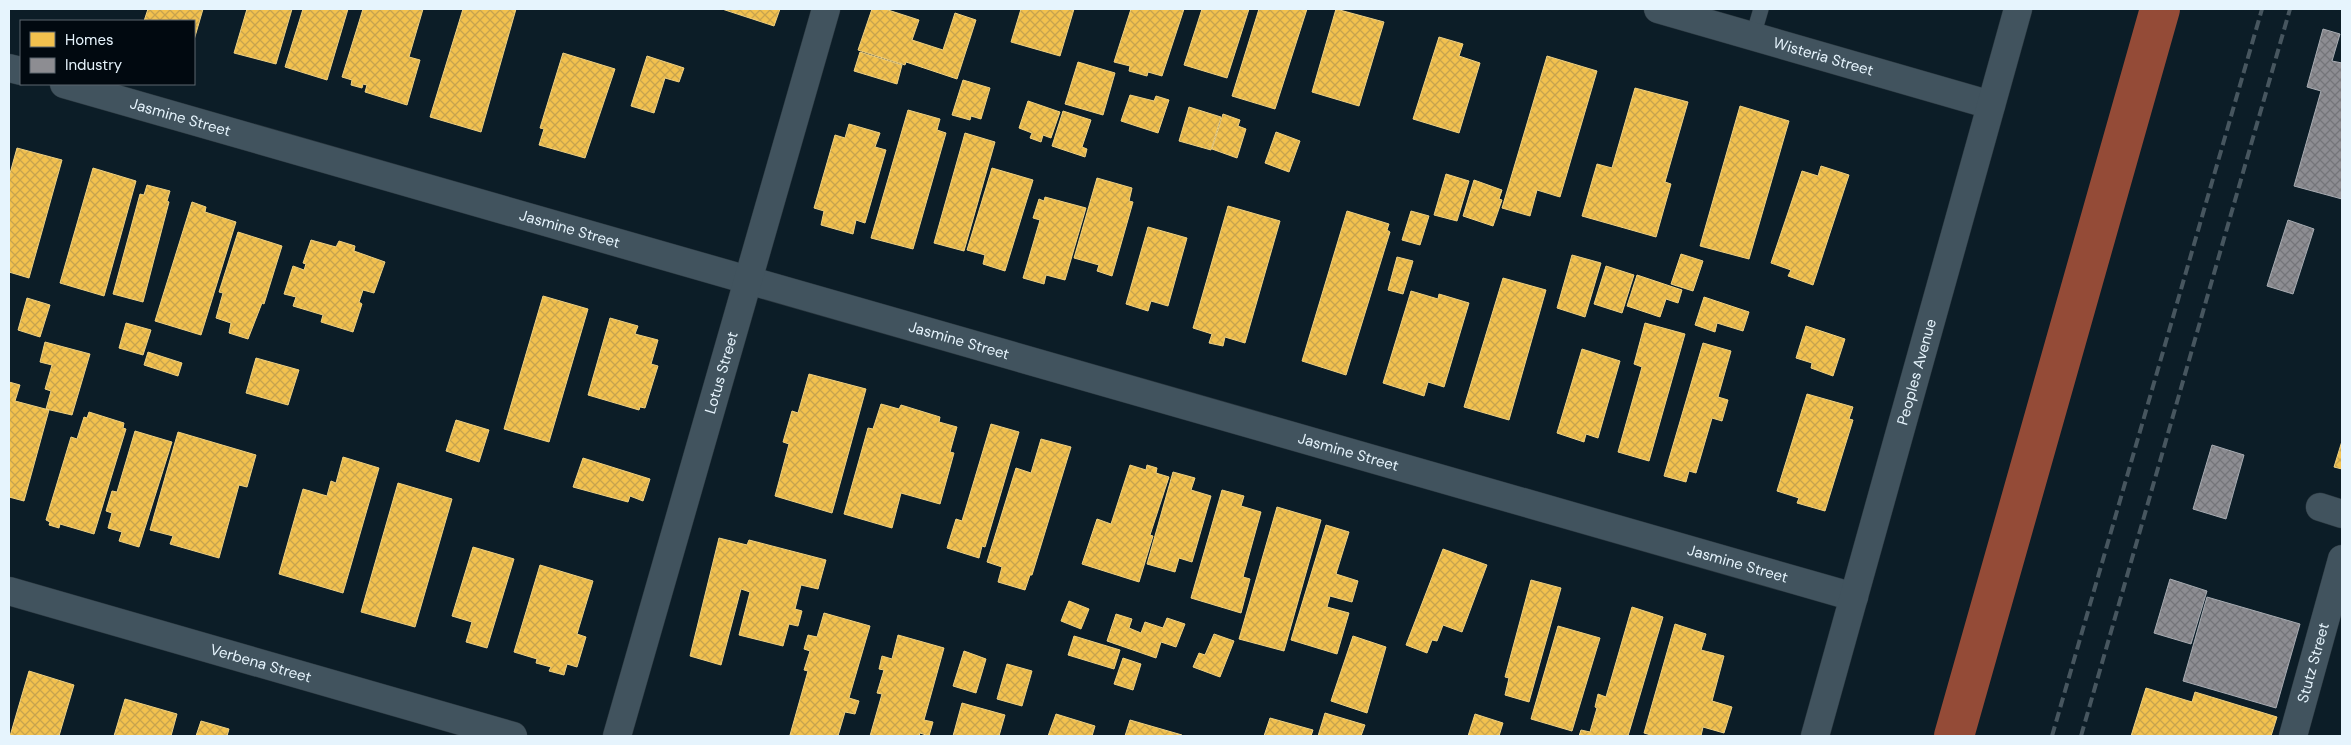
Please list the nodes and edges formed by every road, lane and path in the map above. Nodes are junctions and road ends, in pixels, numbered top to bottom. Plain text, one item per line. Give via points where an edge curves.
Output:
1 (826, 9) edge
2 (1658, 9) edge
3 (1761, 9) edge
4 (2018, 9) edge
5 (1753, 36) junction
6 (67, 85) edge
7 (1991, 105) junction
8 (748, 280) junction
9 (2342, 559) edge
10 (9, 591) edge
11 (1854, 597) junction
12 (513, 736) edge
13 (616, 736) edge
14 (1815, 736) edge
15 (2293, 736) edge

1 - 8 street, Lotus Street
2 - 5 street, Wisteria Street
3 - 5 lane
4 - 7 street, Peoples Avenue
5 - 7 street, Wisteria Street
6 - 8 street, Jasmine Street
7 - 11 street, Peoples Avenue
8 - 11 street, Jasmine Street
8 - 13 street, Lotus Street
9 - 15 street, Stutz Street
10 - 12 street, Verbena Street
11 - 14 street, Peoples Avenue

